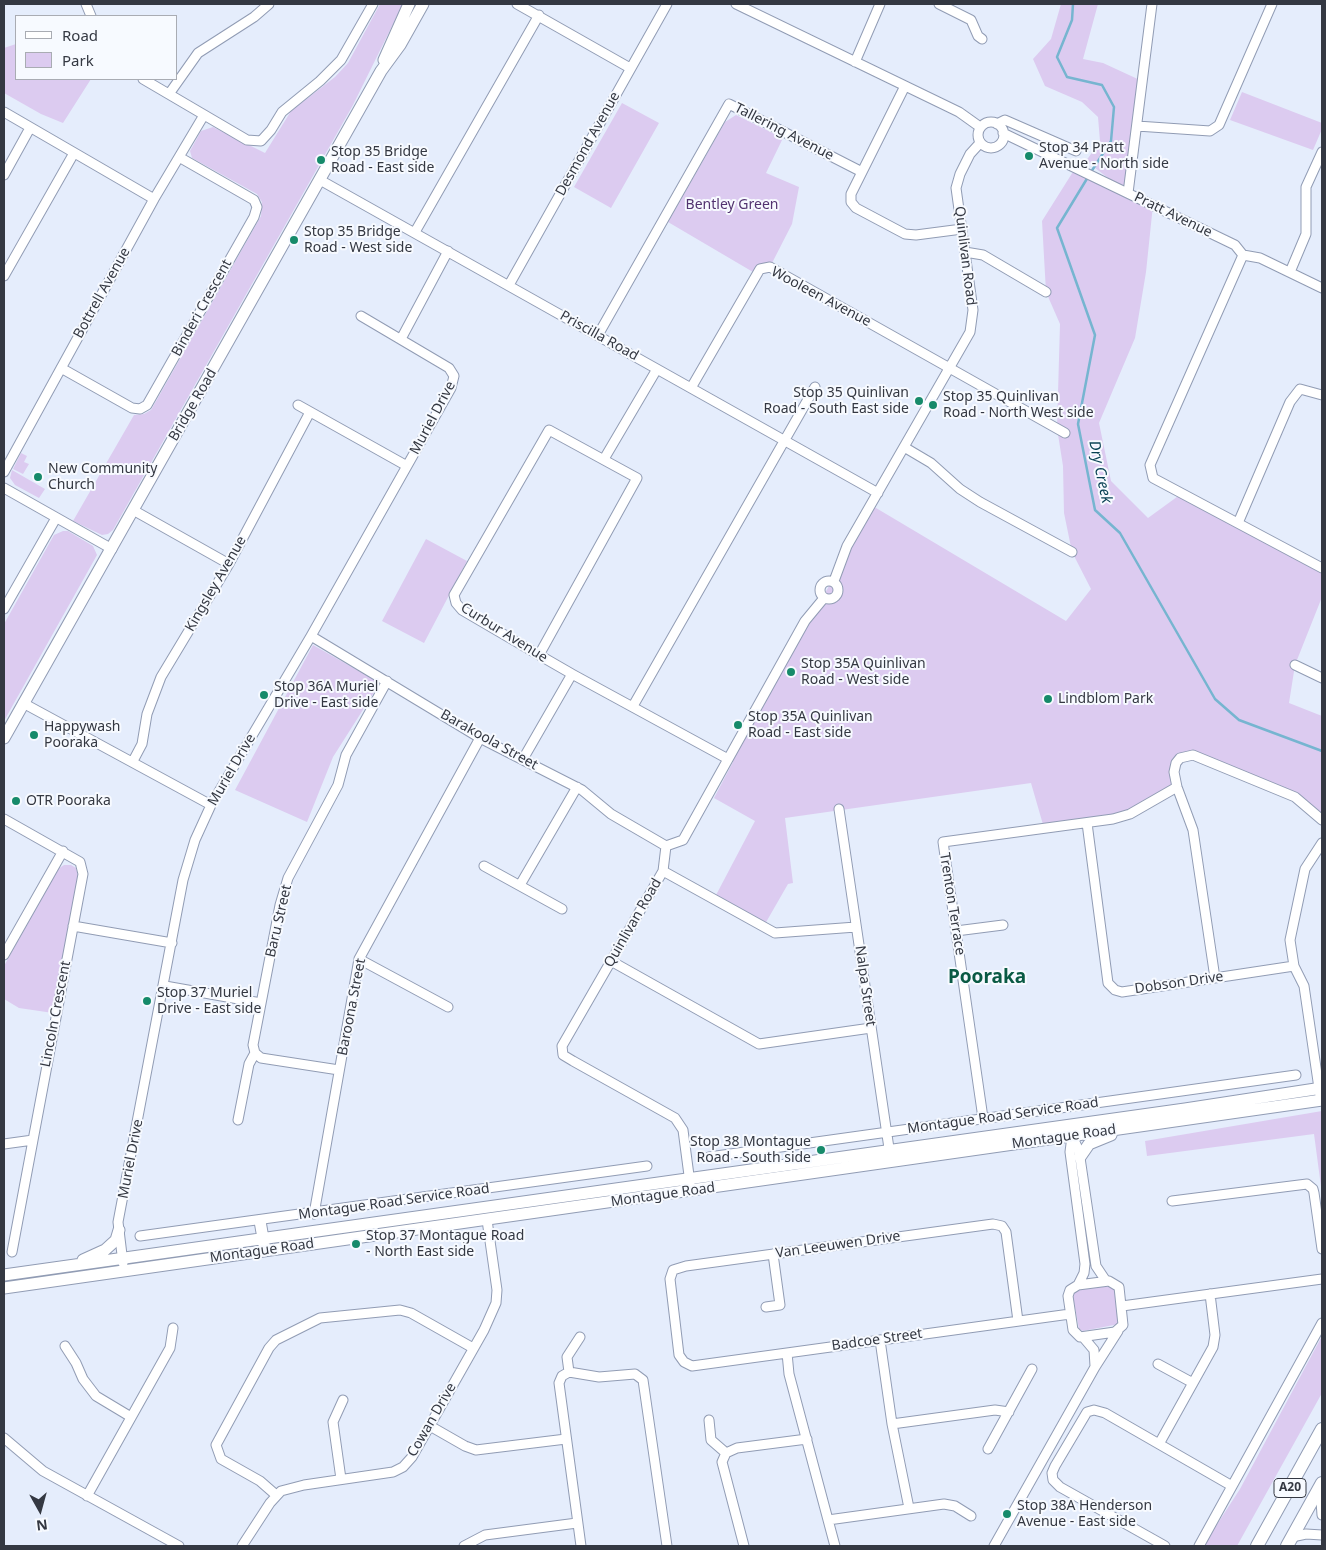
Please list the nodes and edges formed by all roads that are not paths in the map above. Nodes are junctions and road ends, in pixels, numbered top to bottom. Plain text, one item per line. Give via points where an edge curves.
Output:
1 (269, 4) edge
2 (373, 4) edge
3 (409, 4) edge
4 (422, 4) edge
5 (517, 4) edge
6 (667, 4) edge
7 (736, 4) edge
8 (880, 4) edge
9 (939, 4) edge
10 (1152, 4) edge
11 (1272, 4) edge
12 (539, 15) junction
13 (982, 39) dead end
14 (855, 62) junction
15 (630, 68) junction
16 (380, 71) junction
17 (145, 80) edge
18 (905, 86) junction
19 (169, 94) junction
20 (4, 112) edge
21 (204, 115) junction
22 (997, 124) junction
23 (1137, 126) junction
24 (30, 128) junction
25 (980, 128) junction
26 (1003, 137) junction
27 (980, 143) junction
28 (1076, 152) dead end
29 (1322, 152) edge
30 (74, 153) junction
31 (179, 157) junction
32 (862, 172) junction
33 (4, 175) edge
34 (320, 180) junction
35 (1128, 193) junction
36 (154, 199) junction
37 (962, 229) junction
38 (415, 232) junction
39 (448, 250) junction
40 (965, 252) junction
41 (1243, 255) junction
42 (1290, 272) junction
43 (4, 276) edge
44 (509, 285) junction
45 (1322, 288) edge
46 (1046, 292) dead end
47 (362, 316) dead end
48 (598, 335) junction
49 (401, 339) junction
50 (950, 367) junction
51 (61, 368) junction
52 (658, 369) junction
53 (816, 387) dead end
54 (691, 388) junction
55 (1322, 395) edge
56 (298, 405) dead end
57 (310, 412) junction
58 (1065, 433) dead end
59 (785, 440) junction
60 (904, 447) junction
61 (604, 459) junction
62 (407, 466) junction
63 (4, 472) edge
64 (4, 488) edge
65 (878, 493) junction
66 (134, 510) junction
67 (56, 518) junction
68 (1238, 523) junction
69 (112, 548) junction
70 (1072, 552) dead end
71 (229, 564) junction
72 (1322, 568) edge
73 (834, 582) junction
74 (824, 598) junction
75 (5, 604) edge
76 (311, 636) junction
77 (539, 655) junction
78 (1294, 666) dead end
79 (572, 674) junction
80 (1322, 678) edge
81 (387, 681) junction
82 (24, 703) junction
83 (633, 706) junction
84 (4, 738) edge
85 (480, 738) junction
86 (523, 759) junction
87 (728, 759) junction
88 (133, 761) junction
89 (577, 787) junction
90 (1177, 787) junction
91 (212, 805) junction
92 (839, 809) dead end
93 (4, 819) edge
94 (1322, 820) edge
95 (1087, 823) junction
96 (1322, 843) edge
97 (666, 846) junction
98 (63, 851) junction
99 (484, 866) dead end
100 (663, 871) junction
101 (520, 885) junction
102 (562, 909) dead end
103 (1003, 925) dead end
104 (73, 926) junction
105 (856, 927) junction
106 (956, 931) junction
107 (172, 943) junction
108 (4, 955) edge
109 (359, 959) junction
110 (611, 961) junction
111 (1294, 966) junction
112 (1215, 978) junction
113 (165, 986) junction
114 (262, 1003) junction
115 (448, 1007) dead end
116 (871, 1028) junction
117 (255, 1052) junction
118 (1319, 1068) edge
119 (339, 1070) junction
120 (1296, 1075) dead end
121 (1321, 1094) edge
122 (983, 1118) junction
123 (238, 1120) dead end
124 (1126, 1128) junction
125 (1071, 1130) junction
126 (886, 1132) junction
127 (33, 1140) junction
128 (4, 1144) edge
129 (889, 1150) junction
130 (709, 1157) dead end
131 (1080, 1157) junction
132 (891, 1162) junction
133 (647, 1166) dead end
134 (690, 1178) junction
135 (692, 1190) junction
136 (1172, 1201) dead end
137 (485, 1207) junction
138 (314, 1214) junction
139 (487, 1220) junction
140 (260, 1221) junction
141 (119, 1230) junction
142 (140, 1236) dead end
143 (263, 1238) junction
144 (1322, 1249) edge
145 (266, 1251) junction
146 (12, 1252) dead end
147 (773, 1254) junction
148 (122, 1258) junction
149 (70, 1265) junction
150 (124, 1271) junction
151 (4, 1275) edge
152 (1322, 1279) edge
153 (1106, 1281) junction
154 (1078, 1284) junction
155 (4, 1288) edge
156 (1210, 1294) junction
157 (1122, 1306) junction
158 (766, 1307) dead end
159 (1070, 1314) junction
160 (1018, 1321) junction
161 (1322, 1323) edge
162 (173, 1328) dead end
163 (1118, 1331) junction
164 (580, 1337) dead end
165 (1084, 1337) junction
166 (880, 1340) junction
167 (65, 1346) dead end
168 (473, 1348) junction
169 (787, 1353) junction
170 (684, 1362) joint
171 (1158, 1364) dead end
172 (1095, 1367) junction
173 (1032, 1369) dead end
174 (569, 1372) junction
175 (1193, 1383) junction
176 (342, 1400) dead end
177 (1009, 1412) junction
178 (131, 1417) junction
179 (709, 1420) dead end
180 (892, 1424) junction
181 (430, 1426) junction
182 (1322, 1429) edge
183 (4, 1438) edge
184 (566, 1439) junction
185 (807, 1439) junction
186 (1159, 1444) junction
187 (988, 1449) dead end
188 (726, 1453) junction
189 (340, 1479) junction
190 (1321, 1485) edge
191 (1232, 1486) junction
192 (87, 1496) junction
193 (276, 1496) junction
194 (909, 1508) junction
195 (1322, 1515) edge
196 (971, 1516) dead end
197 (828, 1520) junction
198 (577, 1523) junction
199 (1322, 1535) edge
200 (1290, 1542) edge
201 (166, 1543) edge
202 (179, 1546) edge
203 (242, 1546) edge
204 (464, 1546) edge
205 (581, 1546) edge
206 (667, 1546) edge
207 (744, 1546) edge
208 (835, 1546) edge
209 (994, 1546) edge
210 (1164, 1546) edge
211 (1198, 1546) edge
212 (1257, 1546) edge

1 - 19 street via 198,53
2 - 21 street via 341,60 320,82 289,105 268,135 257,142 248,140
3 - 16 main road, Bridge Road
4 - 16 main road, Bridge Road via 400,45
5 - 12 street
6 - 15 street, Desmond Avenue
7 - 14 street
8 - 14 street
9 - 13 street via 971,20
10 - 23 street
11 - 23 street via 1219,125 1210,131
12 - 15 street
12 - 38 street
14 - 18 street
15 - 44 street, Desmond Avenue
16 - 34 main road, Bridge Road
17 - 19 street
18 - 25 street via 959,112
18 - 32 street
19 - 21 street
20 - 24 street
21 - 31 street, Bottrell Avenue
22 - 25 street via 988,123
22 - 26 street
22 - 28 street via 1005,120
23 - 35 street
24 - 30 street
24 - 33 street
25 - 27 street
26 - 27 street via 995,148
26 - 35 street, Pratt Avenue
27 - 37 street, Quinlivan Road via 970,154 956,188
29 - 42 street via 1306,187 1306,234
30 - 36 street
30 - 43 street
31 - 36 street, Bottrell Avenue
31 - 51 street, Binderi Crescent via 254,200 257,210 254,218 147,405 140,409 132,408
32 - 37 street via 851,194 851,202 856,208 905,234 916,236
32 - 48 street, Tallering Avenue via 729,104
34 - 38 street, Priscilla Road
34 - 66 main road, Bridge Road
35 - 41 street, Pratt Avenue via 1235,245
36 - 51 street, Bottrell Avenue
37 - 40 street, Quinlivan Road
38 - 39 street, Priscilla Road
39 - 44 street, Priscilla Road
39 - 49 street
40 - 46 street via 982,255
40 - 50 street, Quinlivan Road via 973,322
41 - 42 street, Pratt Avenue via 1260,258
41 - 68 street via 1150,465 1153,478
42 - 45 street, Pratt Avenue
44 - 48 street, Priscilla Road
47 - 49 street, Muriel Drive
48 - 52 street, Priscilla Road
49 - 62 street, Muriel Drive via 450,368 454,376 451,388
50 - 54 street, Wooleen Avenue via 770,267 760,269
50 - 58 street, Wooleen Avenue
50 - 60 street, Quinlivan Road
51 - 63 street, Bottrell Avenue
52 - 54 street, Priscilla Road
52 - 61 street
53 - 59 street
54 - 59 street, Priscilla Road
55 - 68 street via 1300,389 1290,402
56 - 57 street
57 - 62 street
57 - 71 street, Kingsley Avenue
59 - 65 street, Priscilla Road
59 - 83 street
60 - 65 street, Quinlivan Road
60 - 70 street via 931,463 980,502
61 - 77 street via 637,478
61 - 77 street, Curbur Avenue via 549,430 454,595 462,610
62 - 76 street, Muriel Drive
64 - 67 street
65 - 73 street, Quinlivan Road via 847,546
66 - 69 main road, Bridge Road
66 - 71 street
67 - 69 street
67 - 75 street
68 - 72 street
69 - 82 main road, Bridge Road
71 - 88 street, Kingsley Avenue via 161,677 147,714 142,744
73 - 74 street via 829,580 822,584 820,592
73 - 74 street via 839,588 838,594 832,599
74 - 87 street via 805,621
76 - 81 street, Barakoola Street
76 - 91 street, Muriel Drive
77 - 79 street, Curbur Avenue
78 - 80 street
79 - 83 street, Curbur Avenue
79 - 86 street
81 - 85 street, Barakoola Street
81 - 114 street, Baru Street via 346,755 338,785 288,878
82 - 84 main road, Bridge Road
82 - 88 street
83 - 87 street, Curbur Avenue
85 - 86 street, Barakoola Street
85 - 109 street, Baroona Street
86 - 89 street, Barakoola Street
87 - 97 street via 683,840
88 - 91 street
89 - 97 street, Barakoola Street via 611,814
89 - 101 street
90 - 94 street via 1176,763 1180,758 1193,755 1295,797
90 - 95 street, Trenton Terrace via 1130,814
90 - 112 street via 1193,830
91 - 107 street, Muriel Drive via 195,840 183,880
92 - 105 street, Nalpa Street
93 - 98 street, Lincoln Crescent
95 - 106 street, Trenton Terrace via 942,842
95 - 112 street, Dobson Drive via 1108,983 1122,992
96 - 111 street via 1304,870 1290,940
97 - 100 street, Quinlivan Road
98 - 104 street, Lincoln Crescent via 80,862 83,874
98 - 108 street
99 - 101 street
100 - 105 street via 775,933
100 - 110 street, Quinlivan Road
101 - 102 street
103 - 106 street
104 - 107 street
104 - 127 street, Lincoln Crescent
105 - 116 street, Nalpa Street
106 - 122 street, Trenton Terrace
107 - 113 street, Muriel Drive
109 - 115 street
109 - 119 street, Baroona Street
110 - 116 street via 759,1044
110 - 134 street, Quinlivan Road via 562,1046 563,1055 675,1118 683,1130
111 - 112 street, Dobson Drive
111 - 118 street via 1304,986
113 - 114 street
113 - 141 street, Muriel Drive
114 - 117 street, Baru Street via 253,1045
116 - 126 street, Nalpa Street
117 - 119 street via 261,1058
117 - 123 street, Baru Street via 249,1064
118 - 121 street
119 - 138 street, Baroona Street
120 - 122 street, Montague Road Service Road
121 - 124 main road, Montague Road
121 - 125 main road, Montague Road
122 - 126 street, Montague Road Service Road
124 - 125 main road, Montague Road
124 - 131 main road via 1089,1144
125 - 129 main road, Montague Road
125 - 131 street
125 - 132 main road, Montague Road
125 - 154 street via 1070,1152 1085,1264
126 - 129 street, Nalpa Street
126 - 130 street, Montague Road Service Road
127 - 128 street
127 - 146 street, Lincoln Crescent
129 - 132 street, Nalpa Street
129 - 134 main road, Montague Road
131 - 153 street via 1096,1266
132 - 135 main road, Montague Road
133 - 138 street, Montague Road Service Road
134 - 135 street, Quinlivan Road
134 - 137 main road, Montague Road
135 - 139 main road, Montague Road
136 - 144 street via 1306,1184 1314,1193
137 - 139 main road
137 - 143 main road, Montague Road
138 - 140 street, Montague Road Service Road
139 - 145 main road, Montague Road
139 - 168 street, Cowan Drive via 497,1296 494,1310
140 - 142 street, Montague Road Service Road
140 - 143 main road
141 - 148 street, Muriel Drive
141 - 149 main road via 116,1240 105,1250
143 - 145 main road
143 - 148 main road, Montague Road
145 - 150 main road, Montague Road
147 - 158 street via 780,1305
147 - 160 street, Van Leeuwen Drive via 997,1224 1006,1232
147 - 170 street, Van Leeuwen Drive via 673,1270 670,1279 679,1355
148 - 149 main road, Montague Road
148 - 150 street, Muriel Drive
149 - 151 main road, Montague Road
150 - 155 main road, Montague Road
152 - 156 street
153 - 154 street
153 - 157 street via 1118,1285
154 - 159 street via 1068,1293
156 - 157 street
156 - 175 street via 1214,1341
157 - 163 street via 1123,1325
159 - 160 street, Badcoe Street
159 - 165 street via 1074,1332
160 - 166 street, Badcoe Street
161 - 191 street
162 - 178 street via 170,1348
163 - 165 street
163 - 172 street
164 - 174 street via 567,1357
165 - 172 street via 1094,1350
166 - 169 street, Badcoe Street
166 - 180 street
167 - 178 street via 96,1396
168 - 181 street, Cowan Drive
168 - 193 street via 400,1310 320,1318 276,1340 216,1445 221,1458 260,1481
169 - 170 street, Badcoe Street via 692,1366
169 - 185 street via 789,1374
171 - 175 street
172 - 209 street
173 - 177 street
174 - 184 street via 559,1383
174 - 206 street via 599,1378 635,1374 643,1380
175 - 186 street
176 - 189 street via 333,1422
177 - 180 street via 995,1410
177 - 187 street
178 - 192 street
179 - 188 street via 711,1440
180 - 194 street
181 - 184 street via 476,1450
181 - 189 street, Cowan Drive via 412,1458 398,1470
182 - 212 highway, A20
183 - 192 street via 32,1464
184 - 198 street
185 - 188 street via 737,1448
185 - 197 street
186 - 191 street
186 - 210 street via 1101,1412 1090,1410 1052,1473 1053,1480 1060,1487
188 - 207 street via 722,1462
189 - 193 street, Cowan Drive via 295,1486
190 - 195 street
190 - 200 highway, A20
191 - 211 street
192 - 201 street
193 - 203 street
194 - 196 street via 950,1504
194 - 197 street
197 - 208 street
198 - 204 street via 485,1535
198 - 205 street
199 - 200 street via 1306,1534
201 - 202 street

